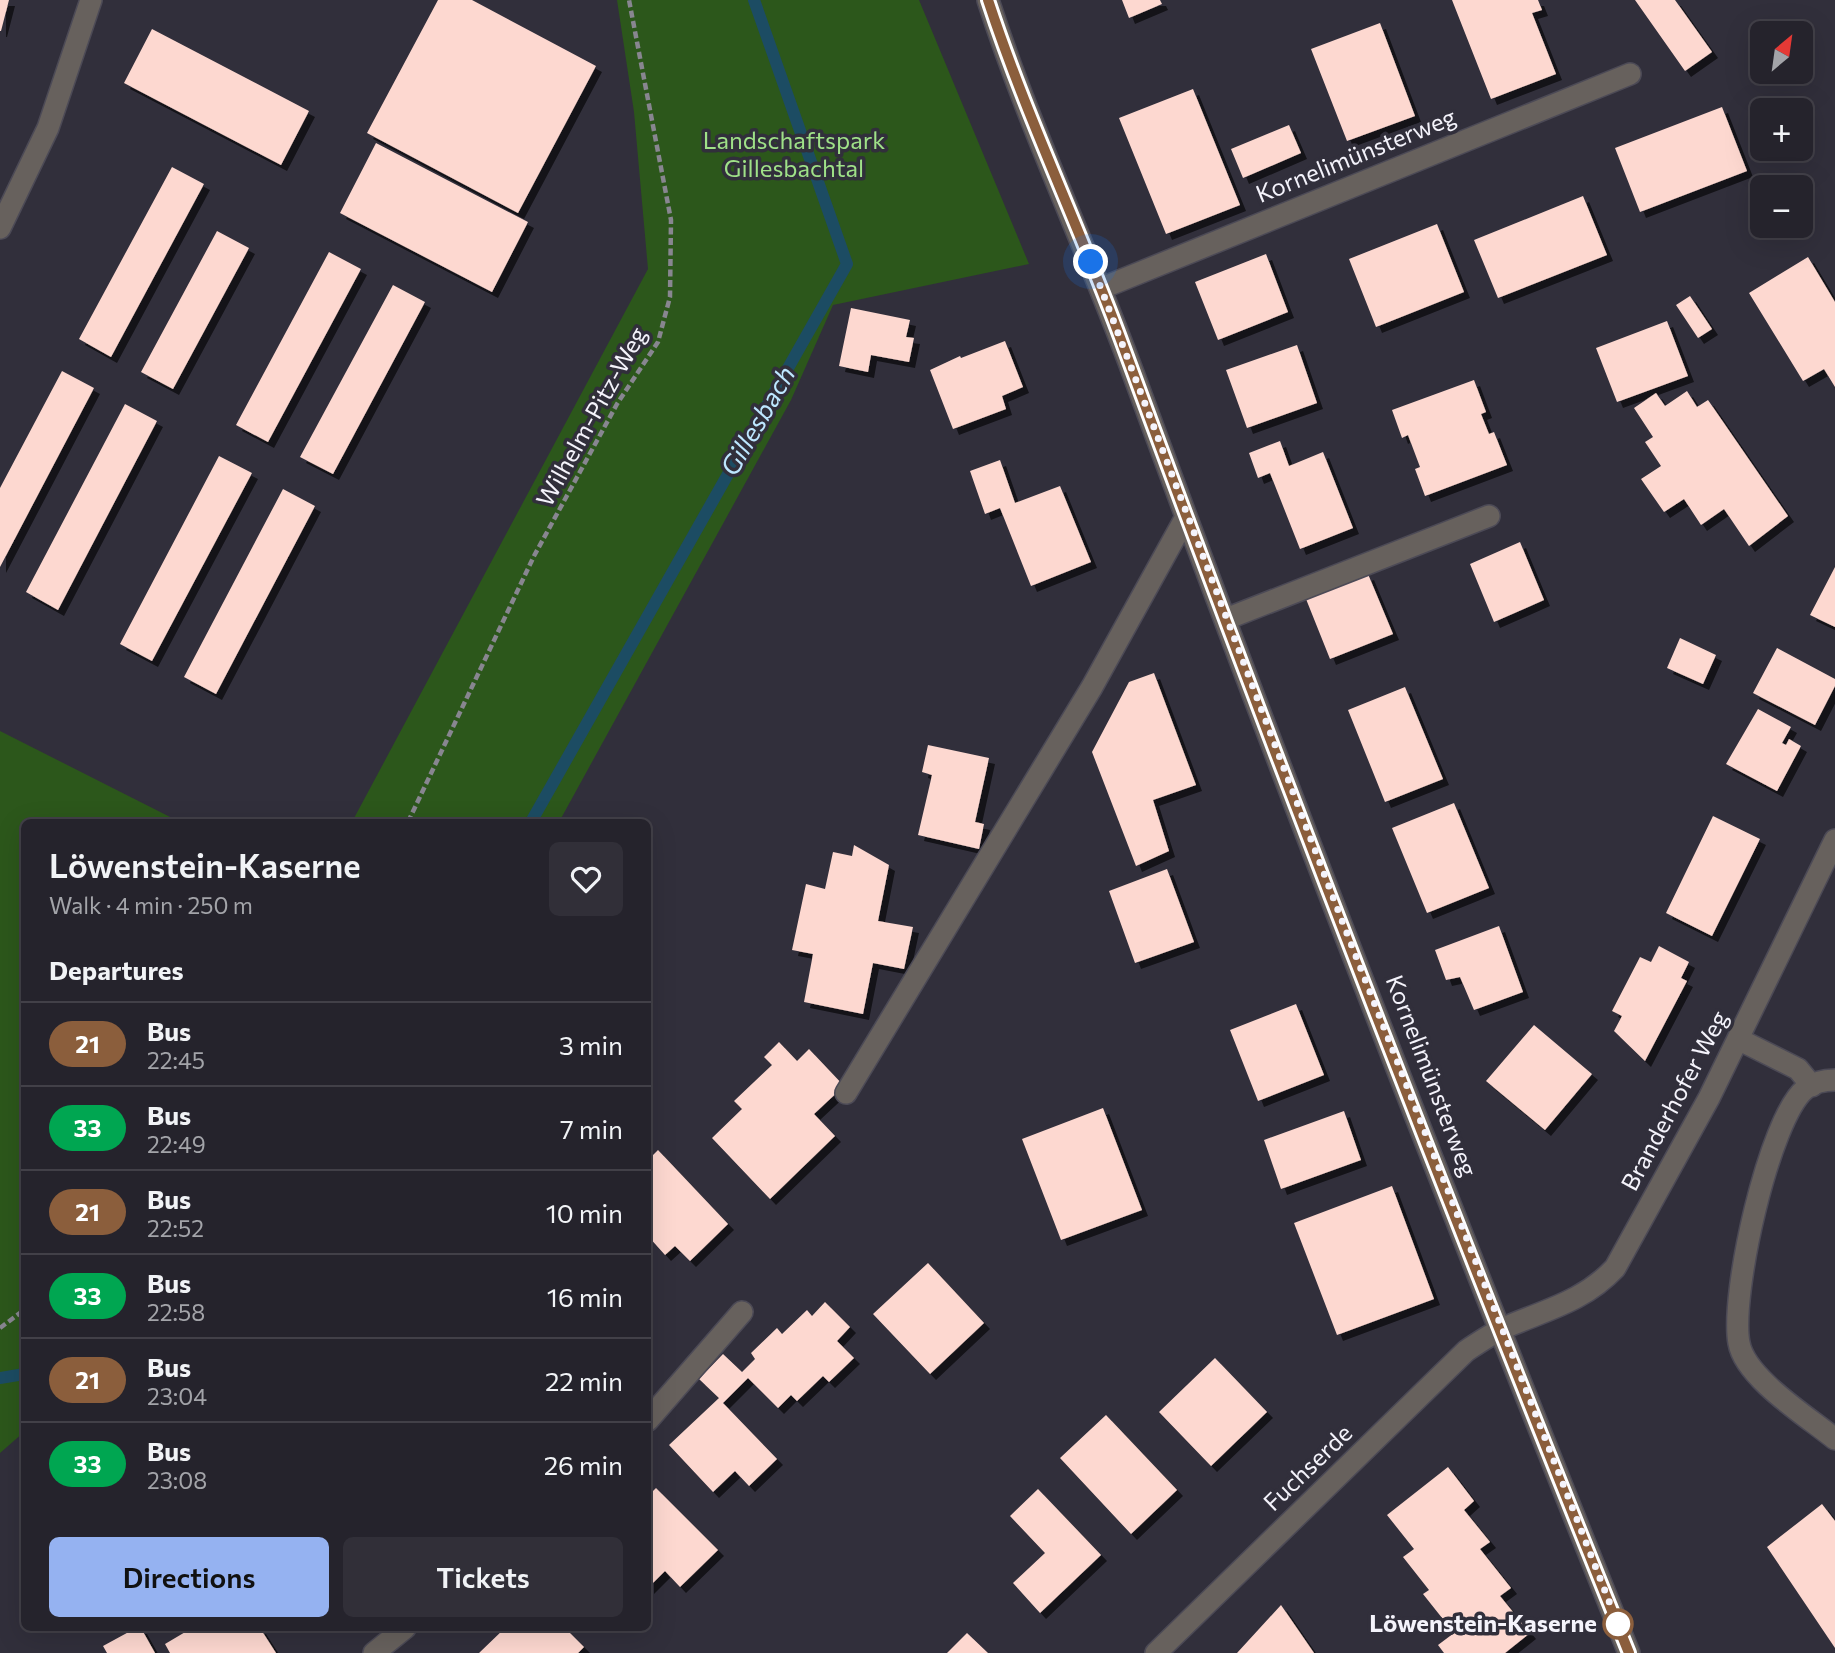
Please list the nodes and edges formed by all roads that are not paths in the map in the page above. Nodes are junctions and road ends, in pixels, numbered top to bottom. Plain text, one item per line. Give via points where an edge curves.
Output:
1 (91, 0) edge
2 (988, 0) edge
3 (1630, 74) dead end
4 (0, 228) edge
5 (1102, 288) junction
6 (1489, 516) dead end
7 (1186, 517) junction
8 (1226, 619) junction
9 (1835, 840) edge
10 (1738, 1039) junction
11 (1835, 1080) edge
12 (1812, 1086) junction
13 (846, 1093) dead end
14 (742, 1312) dead end
15 (1502, 1329) junction
16 (651, 1417) edge
17 (1835, 1439) edge
18 (401, 1631) edge
19 (374, 1653) edge
20 (1156, 1653) edge
21 (1629, 1653) edge

1 - 4 street via 48,128
2 - 5 street, Kornelimünsterweg via 1004,50
3 - 5 street, Kornelimünsterweg
5 - 7 street, Kornelimünsterweg
6 - 8 street
7 - 8 street, Kornelimünsterweg
7 - 13 street via 1092,687
8 - 15 street, Kornelimünsterweg
9 - 10 street, Branderhofer Weg
10 - 12 street via 1798,1069
10 - 15 street, Branderhofer Weg via 1615,1268 1597,1287 1564,1306
11 - 12 street
12 - 17 street via 1804,1090 1788,1116 1764,1177 1743,1254 1739,1344 1752,1369
14 - 16 street
15 - 20 street, Fuchserde via 1466,1351
15 - 21 street, Kornelimünsterweg
18 - 19 street

